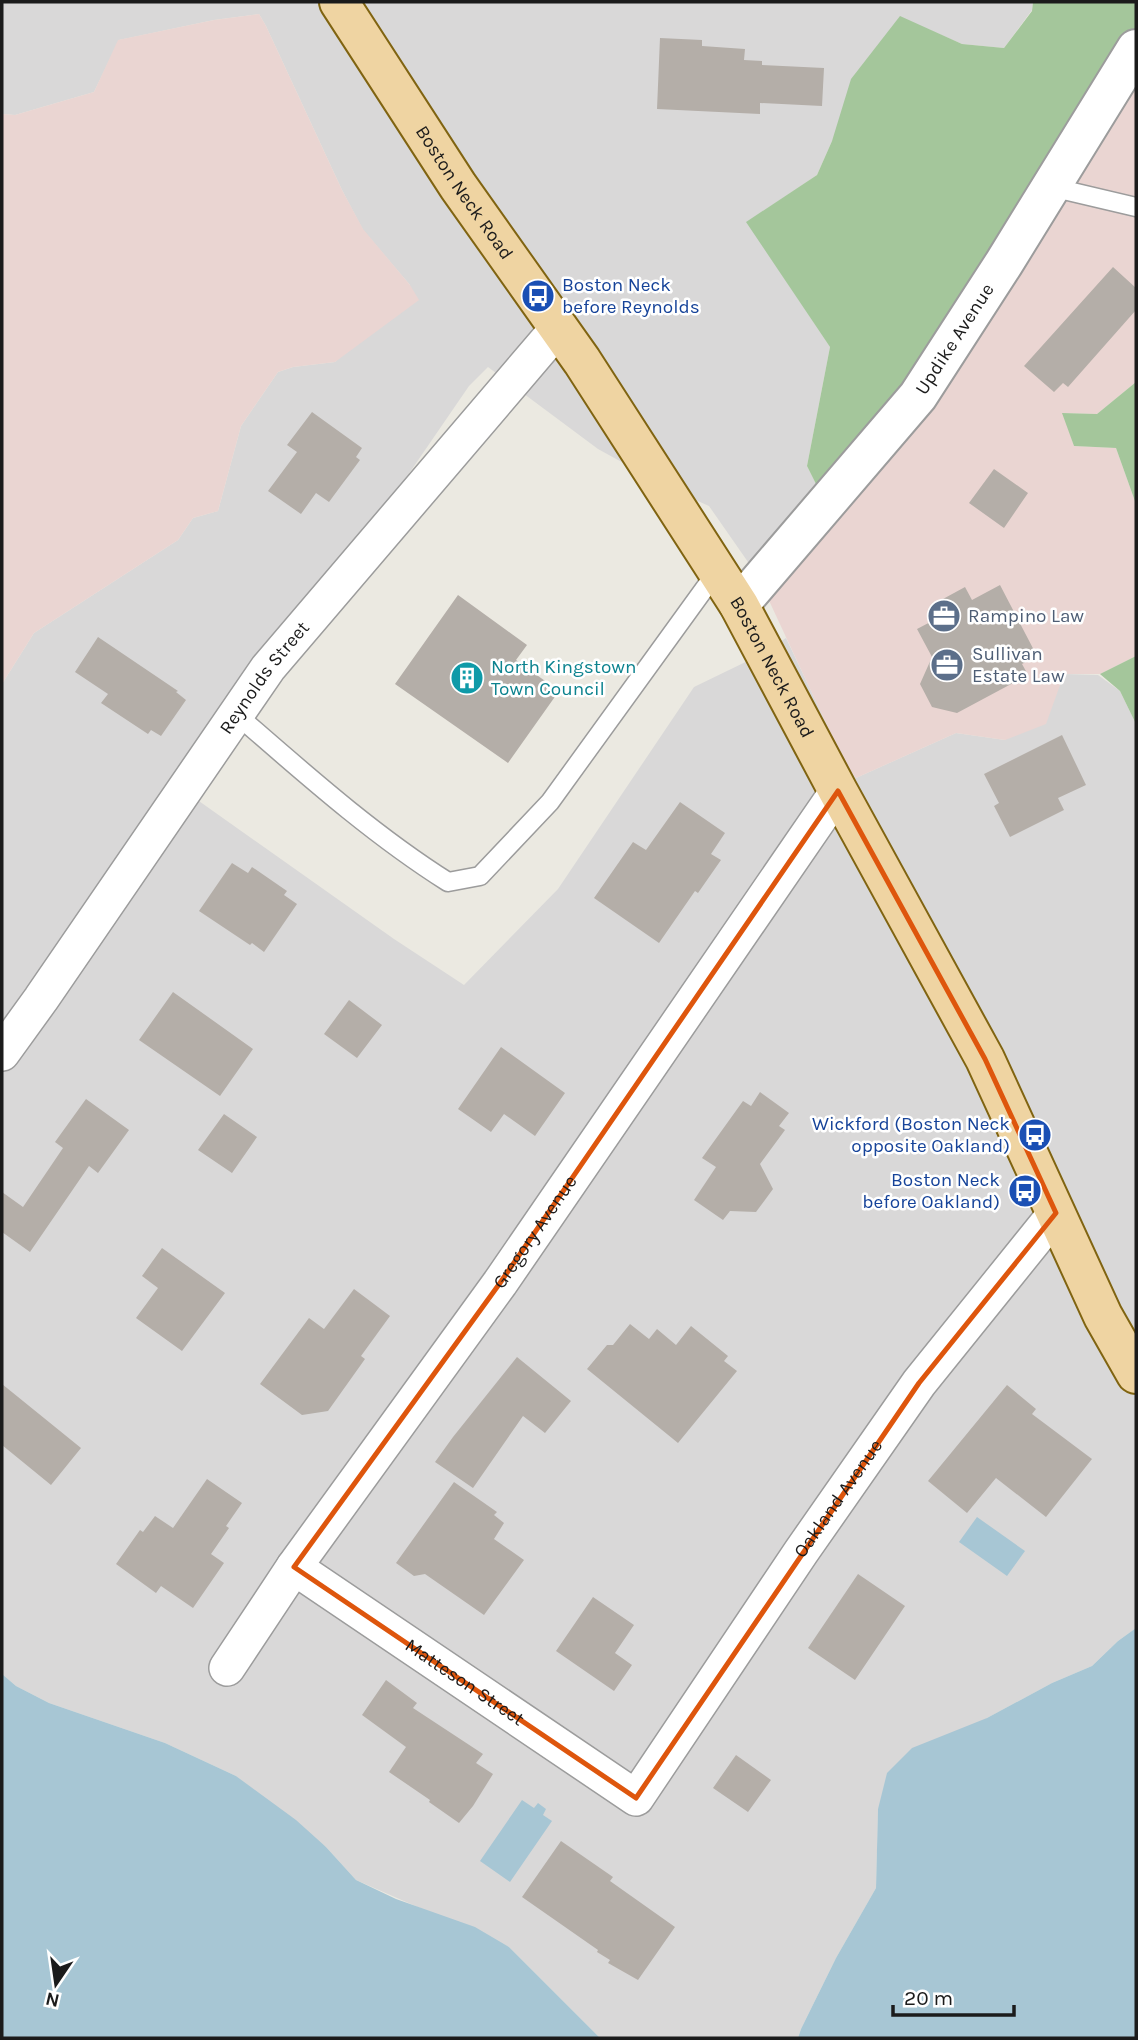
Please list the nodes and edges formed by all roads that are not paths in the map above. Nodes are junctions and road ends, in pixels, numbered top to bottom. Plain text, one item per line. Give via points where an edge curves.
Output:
1 (339, 2) edge
2 (1136, 49) edge
3 (1051, 187) junction
4 (1136, 206) edge
5 (559, 327) junction
6 (718, 570) junction
7 (739, 605) junction
8 (236, 714) junction
9 (838, 791) junction
10 (2, 1053) edge
11 (1056, 1213) junction
12 (1136, 1374) edge
13 (294, 1567) junction
14 (227, 1668) dead end
15 (636, 1798) joint

1 - 5 main road, Boston Neck Road via 458,186
2 - 3 street, Updike Avenue
3 - 4 lane
3 - 7 street, Updike Avenue via 918,396
5 - 6 main road, Boston Neck Road
5 - 8 street, Reynolds Street via 268,668
6 - 7 main road, Boston Neck Road
6 - 8 lane via 550,802 480,876 448,882 405,855
7 - 9 main road, Boston Neck Road
8 - 10 street, Reynolds Street
9 - 11 main road, Boston Neck Road via 985,1059
9 - 13 street, Gregory Avenue via 500,1283
11 - 12 main road, Boston Neck Road via 1103,1316
11 - 15 street, Oakland Avenue via 919,1383
13 - 14 street, Gregory Avenue
13 - 15 street, Matteson Street

